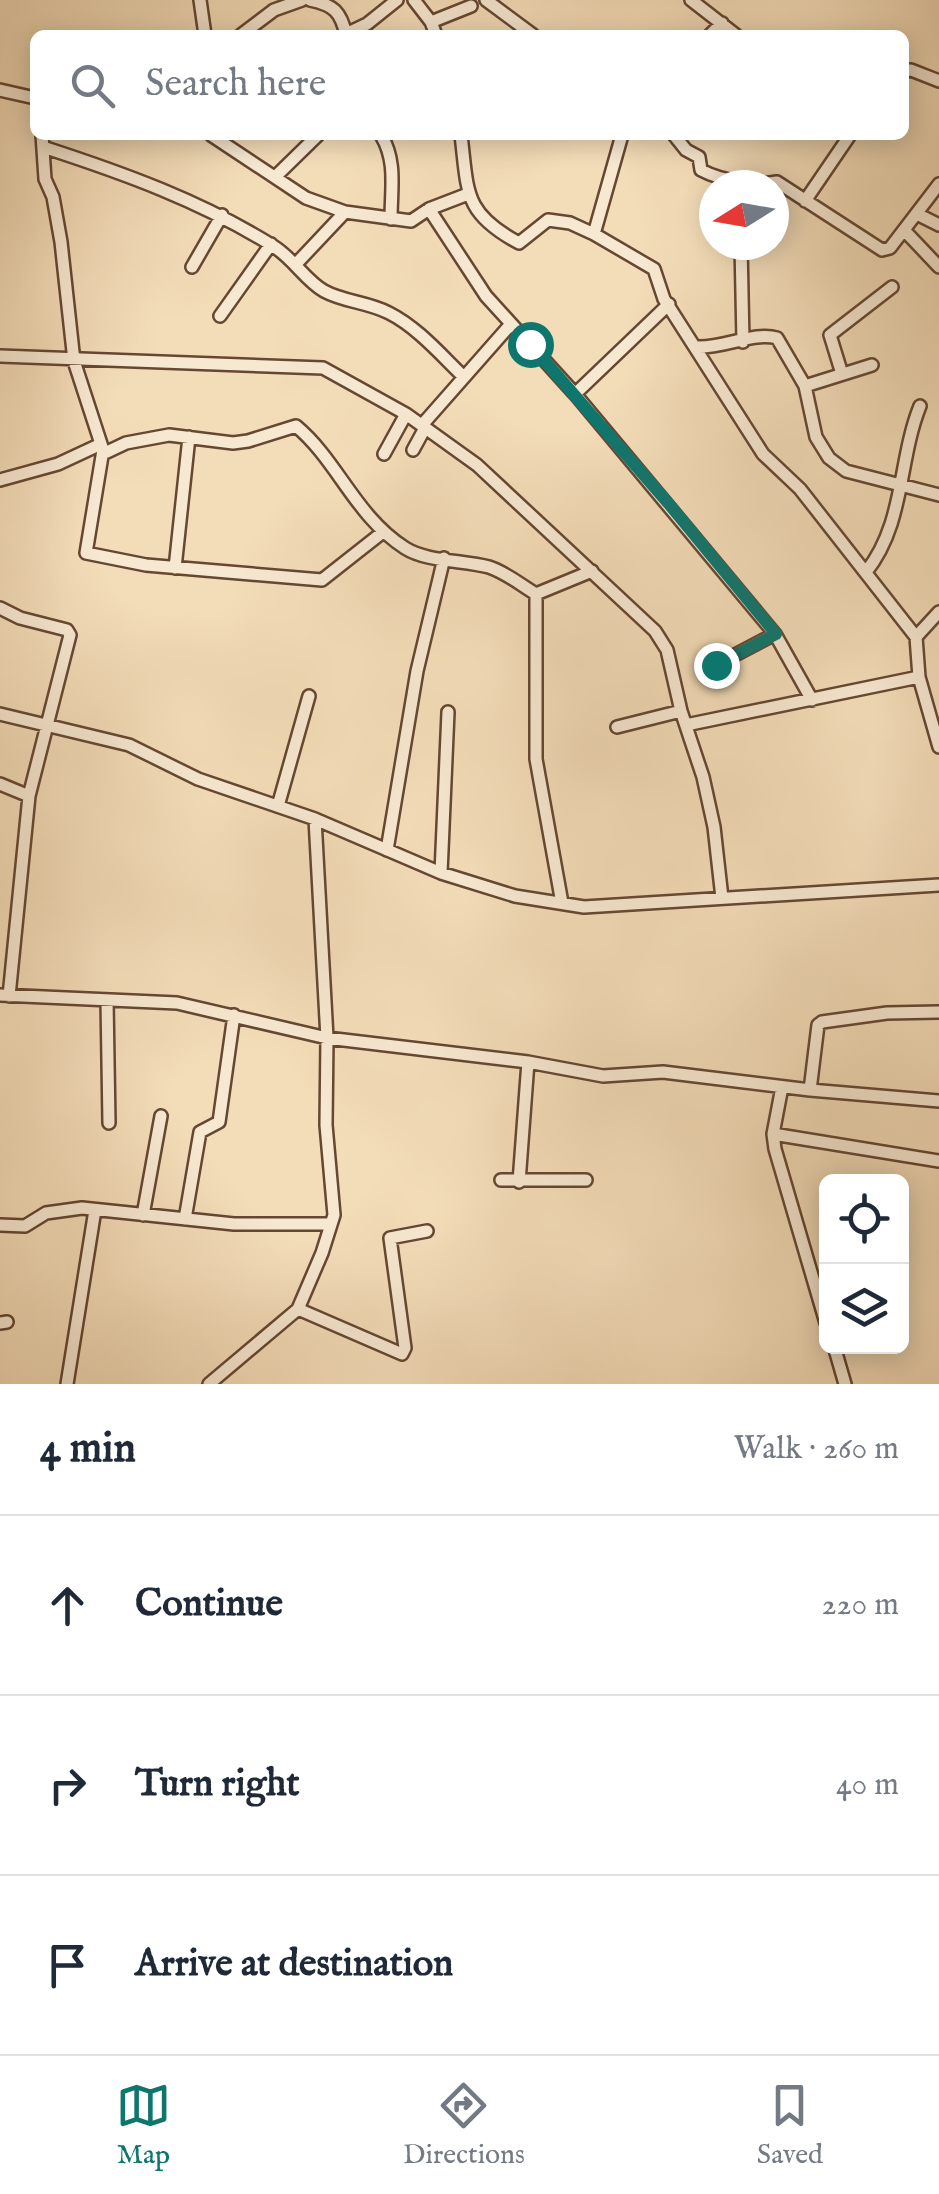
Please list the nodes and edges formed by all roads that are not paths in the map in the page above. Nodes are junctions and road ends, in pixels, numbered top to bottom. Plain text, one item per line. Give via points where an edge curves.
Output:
1 (200, 0) edge
2 (302, 0) edge
3 (310, 0) edge
4 (397, 0) edge
5 (414, 0) edge
6 (486, 0) edge
7 (691, 0) edge
8 (472, 6) dead end
9 (431, 22) junction
10 (722, 23) junction
11 (204, 30) edge
12 (248, 30) edge
13 (345, 30) edge
14 (354, 30) edge
15 (434, 30) edge
16 (526, 30) edge
17 (715, 30) edge
18 (730, 30) edge
19 (909, 70) edge
20 (939, 81) edge
21 (0, 90) edge
22 (30, 97) edge
23 (219, 140) edge
24 (313, 140) edge
25 (383, 140) edge
26 (462, 140) edge
27 (621, 140) edge
28 (678, 140) edge
29 (847, 140) edge
30 (42, 141) edge
31 (275, 177) junction
32 (939, 184) edge
33 (468, 194) junction
34 (805, 202) junction
35 (429, 209) junction
36 (344, 212) junction
37 (917, 214) junction
38 (222, 215) junction
39 (390, 219) junction
40 (939, 225) edge
41 (904, 230) junction
42 (594, 234) junction
43 (271, 244) junction
44 (741, 260) edge
45 (296, 264) junction
46 (192, 266) dead end
47 (939, 267) edge
48 (892, 287) dead end
49 (668, 304) junction
50 (220, 316) dead end
51 (511, 324) junction
52 (743, 342) junction
53 (696, 347) junction
54 (0, 356) edge
55 (74, 361) junction
56 (872, 365) dead end
57 (842, 374) junction
58 (464, 377) junction
59 (805, 386) junction
60 (575, 394) junction
61 (920, 406) dead end
62 (406, 414) junction
63 (424, 427) junction
64 (189, 437) junction
65 (102, 447) junction
66 (413, 450) dead end
67 (384, 454) dead end
68 (0, 480) edge
69 (902, 486) junction
70 (939, 495) edge
71 (382, 532) junction
72 (444, 558) junction
73 (176, 568) junction
74 (592, 571) junction
75 (866, 572) junction
76 (536, 594) junction
77 (0, 608) edge
78 (939, 612) edge
79 (776, 634) junction
80 (916, 637) junction
81 (716, 665) dead end
82 (919, 677) junction
83 (309, 696) dead end
84 (812, 700) junction
85 (681, 711) junction
86 (448, 712) dead end
87 (0, 714) edge
88 (46, 725) junction
89 (686, 725) junction
90 (617, 727) dead end
91 (939, 747) edge
92 (0, 784) edge
93 (29, 796) junction
94 (278, 806) junction
95 (315, 819) junction
96 (386, 850) junction
97 (441, 873) junction
98 (939, 885) edge
99 (722, 898) junction
100 (562, 903) junction
101 (5, 996) edge
102 (107, 1000) junction
103 (939, 1012) edge
104 (234, 1015) junction
105 (327, 1038) junction
106 (528, 1062) junction
107 (782, 1086) junction
108 (810, 1090) junction
109 (939, 1102) edge
110 (161, 1116) dead end
111 (108, 1124) dead end
112 (773, 1134) junction
113 (939, 1161) edge
114 (501, 1180) dead end
115 (586, 1180) dead end
116 (519, 1182) junction
117 (95, 1210) junction
118 (143, 1214) junction
119 (184, 1218) junction
120 (331, 1224) junction
121 (0, 1225) edge
122 (426, 1230) dead end
123 (819, 1298) edge
124 (298, 1309) junction
125 (836, 1354) edge
126 (67, 1384) edge
127 (209, 1384) edge
128 (845, 1384) edge

1 - 11 street
2 - 12 street
3 - 13 street via 329,4
4 - 14 street
5 - 9 street
6 - 16 street
7 - 10 street
8 - 9 street
9 - 15 street
10 - 17 street
10 - 18 street
19 - 20 street
21 - 22 street
23 - 31 street
24 - 31 street
25 - 39 street via 392,161
26 - 33 street
27 - 42 street
28 - 34 street via 714,177 777,182
29 - 34 street
30 - 38 street
30 - 55 street
31 - 36 street
32 - 37 street
33 - 35 street
33 - 42 street via 490,228 518,242 548,220
34 - 41 street via 882,250
35 - 39 street via 410,221
35 - 51 street
36 - 39 street
36 - 45 street
37 - 40 street
37 - 41 street
38 - 43 street
38 - 46 street
41 - 47 street
42 - 49 street via 654,269
43 - 45 street
43 - 50 street
44 - 52 street
45 - 58 street via 320,289 392,314
48 - 57 street via 830,336
49 - 53 street
49 - 60 street
51 - 58 street
51 - 60 street
52 - 53 street
52 - 59 street via 777,338
53 - 75 street via 763,454
54 - 55 street
55 - 62 street via 323,368
55 - 65 street
56 - 57 street
57 - 59 street
58 - 63 street
59 - 69 street via 816,437 829,458 846,471
60 - 79 street
61 - 69 street
62 - 63 street
62 - 67 street
63 - 66 street
63 - 74 street via 477,465
64 - 65 street via 169,435 107,452
64 - 71 street via 233,443 296,426
64 - 73 street
65 - 68 street
65 - 73 street via 86,553
69 - 70 street
69 - 75 street via 881,553
71 - 72 street via 410,551
71 - 73 street via 322,580
72 - 76 street via 493,568
72 - 96 street via 416,671
74 - 76 street
74 - 85 street via 668,650
75 - 80 street
76 - 100 street via 536,758
77 - 88 street via 70,635
78 - 80 street
79 - 81 street
79 - 84 street
80 - 82 street
82 - 84 street
82 - 91 street
83 - 94 street
84 - 89 street
85 - 89 street
85 - 90 street
86 - 97 street
87 - 88 street
88 - 93 street
88 - 94 street via 129,745
89 - 99 street via 704,777
92 - 93 street
93 - 101 street
94 - 95 street
95 - 96 street
95 - 105 street
96 - 97 street
97 - 100 street
98 - 99 street
99 - 100 street
101 - 102 street
102 - 104 street
102 - 111 street
103 - 108 street via 822,1022
104 - 105 street
104 - 119 street via 219,1122 200,1132
105 - 106 street
105 - 120 street
106 - 107 street via 602,1076 663,1072
106 - 116 street
107 - 108 street
107 - 112 street
108 - 109 street
110 - 118 street
112 - 113 street
112 - 123 street
114 - 116 street
115 - 116 street
117 - 118 street
117 - 121 street
117 - 126 street
118 - 119 street
119 - 120 street
120 - 124 street
122 - 124 street via 390,1238 402,1354
124 - 127 street
125 - 128 street

